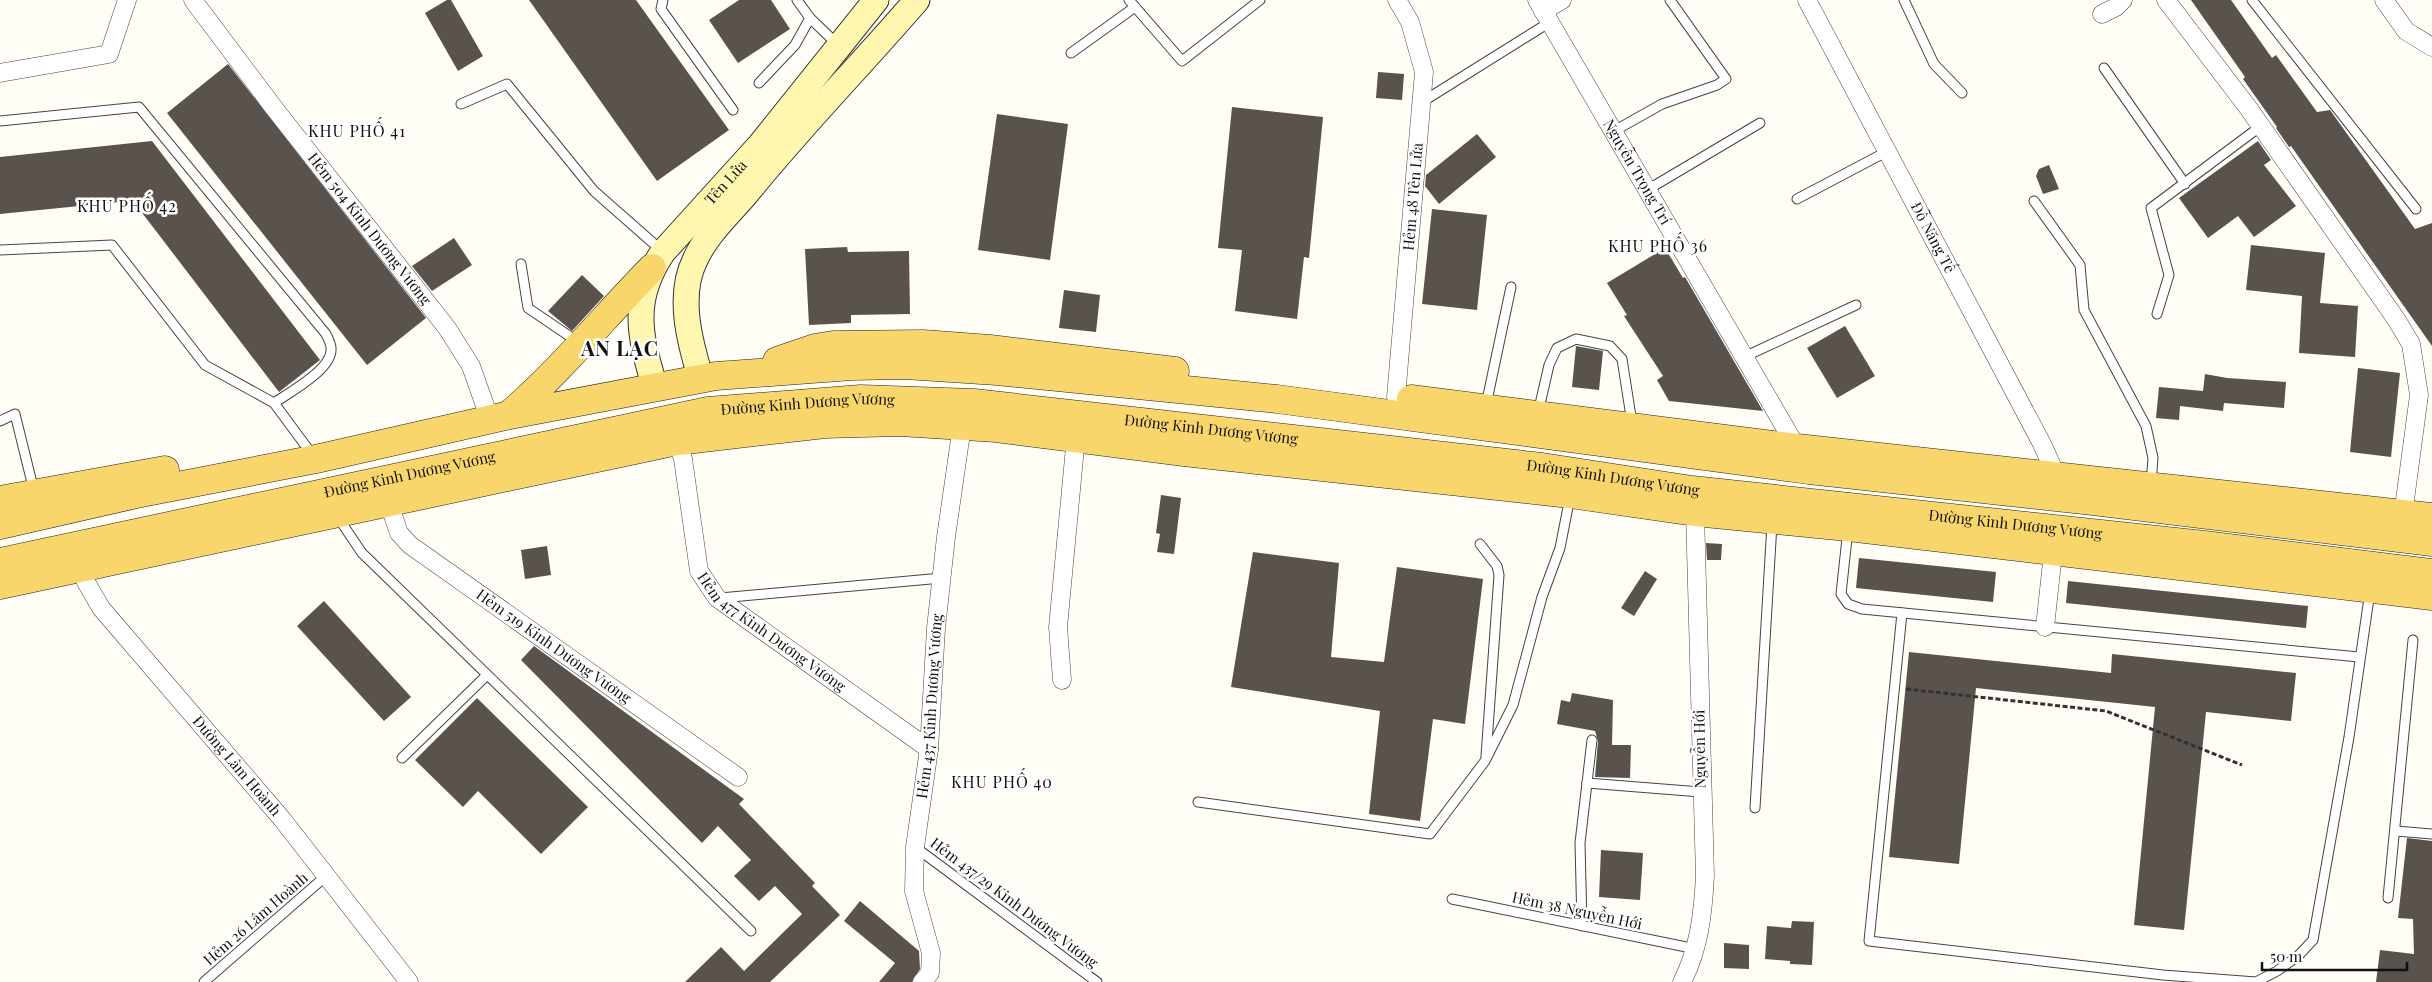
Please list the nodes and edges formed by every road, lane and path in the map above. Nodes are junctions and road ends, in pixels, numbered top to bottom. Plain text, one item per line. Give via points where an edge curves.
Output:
1 (127, 0) edge
2 (192, 0) edge
3 (663, 0) edge
4 (797, 0) edge
5 (876, 0) edge
6 (917, 0) edge
7 (1260, 0) edge
8 (1397, 0) edge
9 (1562, 0) edge
10 (1670, 0) edge
11 (1807, 0) edge
12 (1904, 0) edge
13 (2123, 0) edge
14 (2166, 0) edge
15 (2252, 0) edge
16 (2384, 0) edge
17 (1132, 4) edge
18 (1543, 11) edge
19 (2102, 14) dead end
20 (810, 18) junction
21 (839, 46) junction
22 (2432, 47) edge
23 (1071, 53) dead end
24 (2104, 68) dead end
25 (0, 73) edge
26 (759, 83) dead end
27 (1962, 93) dead end
28 (1422, 102) junction
29 (461, 104) dead end
30 (733, 110) dead end
31 (0, 121) edge
32 (1760, 123) dead end
33 (2261, 126) junction
34 (1614, 131) junction
35 (1886, 152) junction
36 (2185, 184) junction
37 (1648, 190) junction
38 (1797, 199) dead end
39 (2034, 201) dead end
40 (2416, 209) dead end
41 (0, 250) edge
42 (658, 260) junction
43 (521, 264) dead end
44 (1511, 287) dead end
45 (1856, 305) dead end
46 (2157, 314) dead end
47 (582, 345) junction
48 (1744, 357) junction
49 (701, 379) junction
50 (655, 386) junction
51 (1278, 391) junction
52 (274, 403) junction
53 (1395, 406) junction
54 (1486, 408) junction
55 (1538, 414) junction
56 (500, 417) junction
57 (0, 421) edge
58 (711, 423) junction
59 (962, 426) junction
60 (1632, 428) junction
61 (673, 430) junction
62 (1076, 437) junction
63 (376, 445) junction
64 (1270, 449) junction
65 (316, 459) junction
66 (1803, 459) junction
67 (266, 468) junction
68 (2150, 486) junction
69 (2058, 487) junction
70 (386, 490) junction
71 (34, 494) junction
72 (1570, 494) junction
73 (0, 500) edge
74 (332, 503) junction
75 (1695, 512) junction
76 (1849, 517) junction
77 (2432, 517) edge
78 (1772, 518) junction
79 (0, 525) edge
80 (2398, 527) junction
81 (2054, 541) junction
82 (2432, 542) edge
83 (1480, 544) dead end
84 (77, 557) junction
85 (0, 562) edge
86 (2432, 573) edge
87 (942, 578) junction
88 (2374, 578) junction
89 (0, 585) edge
90 (2432, 596) edge
91 (718, 598) junction
92 (1902, 613) junction
93 (2045, 627) junction
94 (2413, 640) dead end
95 (2359, 657) junction
96 (487, 675) junction
97 (1062, 680) dead end
98 (1894, 688) junction
99 (1592, 740) dead end
100 (929, 749) junction
101 (402, 758) dead end
102 (1485, 761) junction
103 (2242, 765) dead end
104 (738, 777) dead end
105 (1587, 783) junction
106 (1701, 792) junction
107 (1198, 802) dead end
108 (1755, 808) dead end
109 (2396, 831) junction
110 (2432, 834) edge
111 (915, 847) junction
112 (326, 876) junction
113 (2388, 898) dead end
114 (1452, 899) dead end
115 (1582, 926) junction
116 (751, 931) dead end
117 (1696, 949) junction
118 (204, 982) edge
119 (409, 982) edge
120 (922, 982) edge
121 (1097, 982) edge
122 (1682, 982) edge
123 (2256, 982) edge

1 - 25 street via 109,54
2 - 56 street, Hẻm 504 Kinh Dương Vương via 448,328
3 - 30 lane via 661,9
4 - 20 lane
5 - 21 main road, Tên Lửa
6 - 49 main road, Tên Lửa via 769,166 694,260 687,295 688,314 692,347
7 - 17 lane via 1182,61
8 - 28 street, Hẻm 48 Tên Lửa via 1410,22 1424,72
9 - 18 street
10 - 34 lane via 1726,79 1662,104
11 - 35 street, Đỗ Năng Tế
12 - 27 lane via 1934,64
13 - 19 street
14 - 33 street
15 - 40 lane
16 - 22 street via 2406,31
17 - 23 lane
18 - 28 lane
18 - 34 street, Nguyễn Trọng Trí
20 - 21 lane
20 - 26 lane via 795,45
21 - 42 main road, Tên Lửa via 760,145
24 - 36 lane
28 - 53 street, Hẻm 48 Tên Lửa
29 - 42 lane via 507,84 594,191
31 - 52 lane via 139,107 326,334 331,348 324,368
32 - 37 lane
33 - 36 lane
33 - 80 street via 2411,344 2419,395
34 - 37 street, Nguyễn Trọng Trí
35 - 38 lane
35 - 69 street, Đỗ Năng Tế via 2042,444
36 - 46 lane via 2151,208 2169,275
37 - 48 street, Nguyễn Trọng Trí
39 - 68 lane via 2080,265 2084,310 2146,426 2153,458
41 - 52 lane via 112,245 205,366
42 - 47 main road
42 - 50 main road, Tên Lửa via 645,284 640,311 644,350
43 - 47 lane via 528,308
44 - 54 lane
45 - 48 lane
47 - 56 main road via 546,384
48 - 66 street, Nguyễn Trọng Trí
49 - 50 main road, Đường Kinh Dương Vương
49 - 51 main road, Đường Kinh Dương Vương via 852,366 951,367
49 - 58 main road
50 - 56 main road, Đường Kinh Dương Vương
50 - 61 main road
51 - 53 main road, Đường Kinh Dương Vương
51 - 64 main road
52 - 65 lane
53 - 54 main road, Đường Kinh Dương Vương
53 - 66 main road, Đường Kinh Dương Vương
54 - 55 main road, Đường Kinh Dương Vương
55 - 60 main road, Đường Kinh Dương Vương
55 - 60 lane via 1549,365 1557,348 1576,339 1610,346 1622,359
56 - 63 main road, Đường Kinh Dương Vương
57 - 71 lane via 15,414
58 - 59 main road, Đường Kinh Dương Vương via 900,422
58 - 61 main road, Đường Kinh Dương Vương
58 - 64 main road, Đường Kinh Dương Vương via 861,399 946,401
59 - 62 main road, Đường Kinh Dương Vương
59 - 87 street, Hẻm 437 Kinh Dương Vương
60 - 66 main road, Đường Kinh Dương Vương
61 - 70 main road, Đường Kinh Dương Vương
61 - 91 street, Hẻm 477 Kinh Dương Vương via 683,459 699,571
62 - 64 main road, Đường Kinh Dương Vương
62 - 97 street via 1058,627
63 - 65 main road, Đường Kinh Dương Vương
63 - 70 main road
64 - 72 main road, Đường Kinh Dương Vương
64 - 76 main road, Đường Kinh Dương Vương via 1542,467
65 - 67 main road, Đường Kinh Dương Vương
65 - 74 main road
66 - 69 main road, Đường Kinh Dương Vương
67 - 71 main road via 251,460 235,459
67 - 79 main road, Đường Kinh Dương Vương
68 - 69 main road, Đường Kinh Dương Vương
68 - 80 main road, Đường Kinh Dương Vương
69 - 80 main road, Đường Kinh Dương Vương
69 - 81 main road
70 - 74 main road, Đường Kinh Dương Vương
70 - 104 street, Hẻm 519 Kinh Dương Vương via 399,533 410,545
71 - 73 main road
72 - 75 main road, Đường Kinh Dương Vương
72 - 102 lane via 1560,548 1542,597 1513,705
74 - 84 main road, Đường Kinh Dương Vương
74 - 96 lane via 349,537 362,553
75 - 78 main road, Đường Kinh Dương Vương
75 - 106 street, Nguyễn Hới
76 - 78 main road, Đường Kinh Dương Vương
76 - 81 main road, Đường Kinh Dương Vương
76 - 92 lane via 1841,594 1848,604 1862,609
77 - 80 main road, Đường Kinh Dương Vương
78 - 108 lane
80 - 82 main road, Đường Kinh Dương Vương
80 - 88 main road
81 - 88 main road, Đường Kinh Dương Vương
81 - 93 street
83 - 102 lane via 1497,566 1499,575
84 - 85 main road, Đường Kinh Dương Vương
84 - 89 main road, Đường Kinh Dương Vương
84 - 112 street, Đường Lâm Hoành via 92,595 101,608 282,819
86 - 88 main road, Đường Kinh Dương Vương
87 - 91 lane
87 - 100 street, Hẻm 437 Kinh Dương Vương
88 - 90 main road, Đường Kinh Dương Vương
88 - 95 lane
91 - 100 street, Hẻm 477 Kinh Dương Vương
92 - 93 lane
92 - 98 lane
93 - 95 lane
94 - 109 lane
95 - 123 lane via 2349,737 2313,940 2298,956
96 - 101 lane
96 - 116 lane
98 - 103 path via 2106,711
98 - 123 lane via 1869,941 2179,977
99 - 105 lane
100 - 111 street, Hẻm 437 Kinh Dương Vương
102 - 107 lane via 1430,834
105 - 106 lane
105 - 115 lane via 1580,843
106 - 117 street, Nguyễn Hới via 1703,910
109 - 110 lane
109 - 113 lane
111 - 120 street, Hẻm 437 Kinh Dương Vương via 914,891 932,953 930,972
111 - 121 lane, Hẻm 437/29 Kinh Dương Vương
112 - 118 lane, Hẻm 26 Lâm Hoành
112 - 119 street, Đường Lâm Hoành
114 - 115 lane, Hẻm 38 Nguyễn Hới
115 - 117 lane, Hẻm 38 Nguyễn Hới
117 - 122 street, Nguyễn Hới

